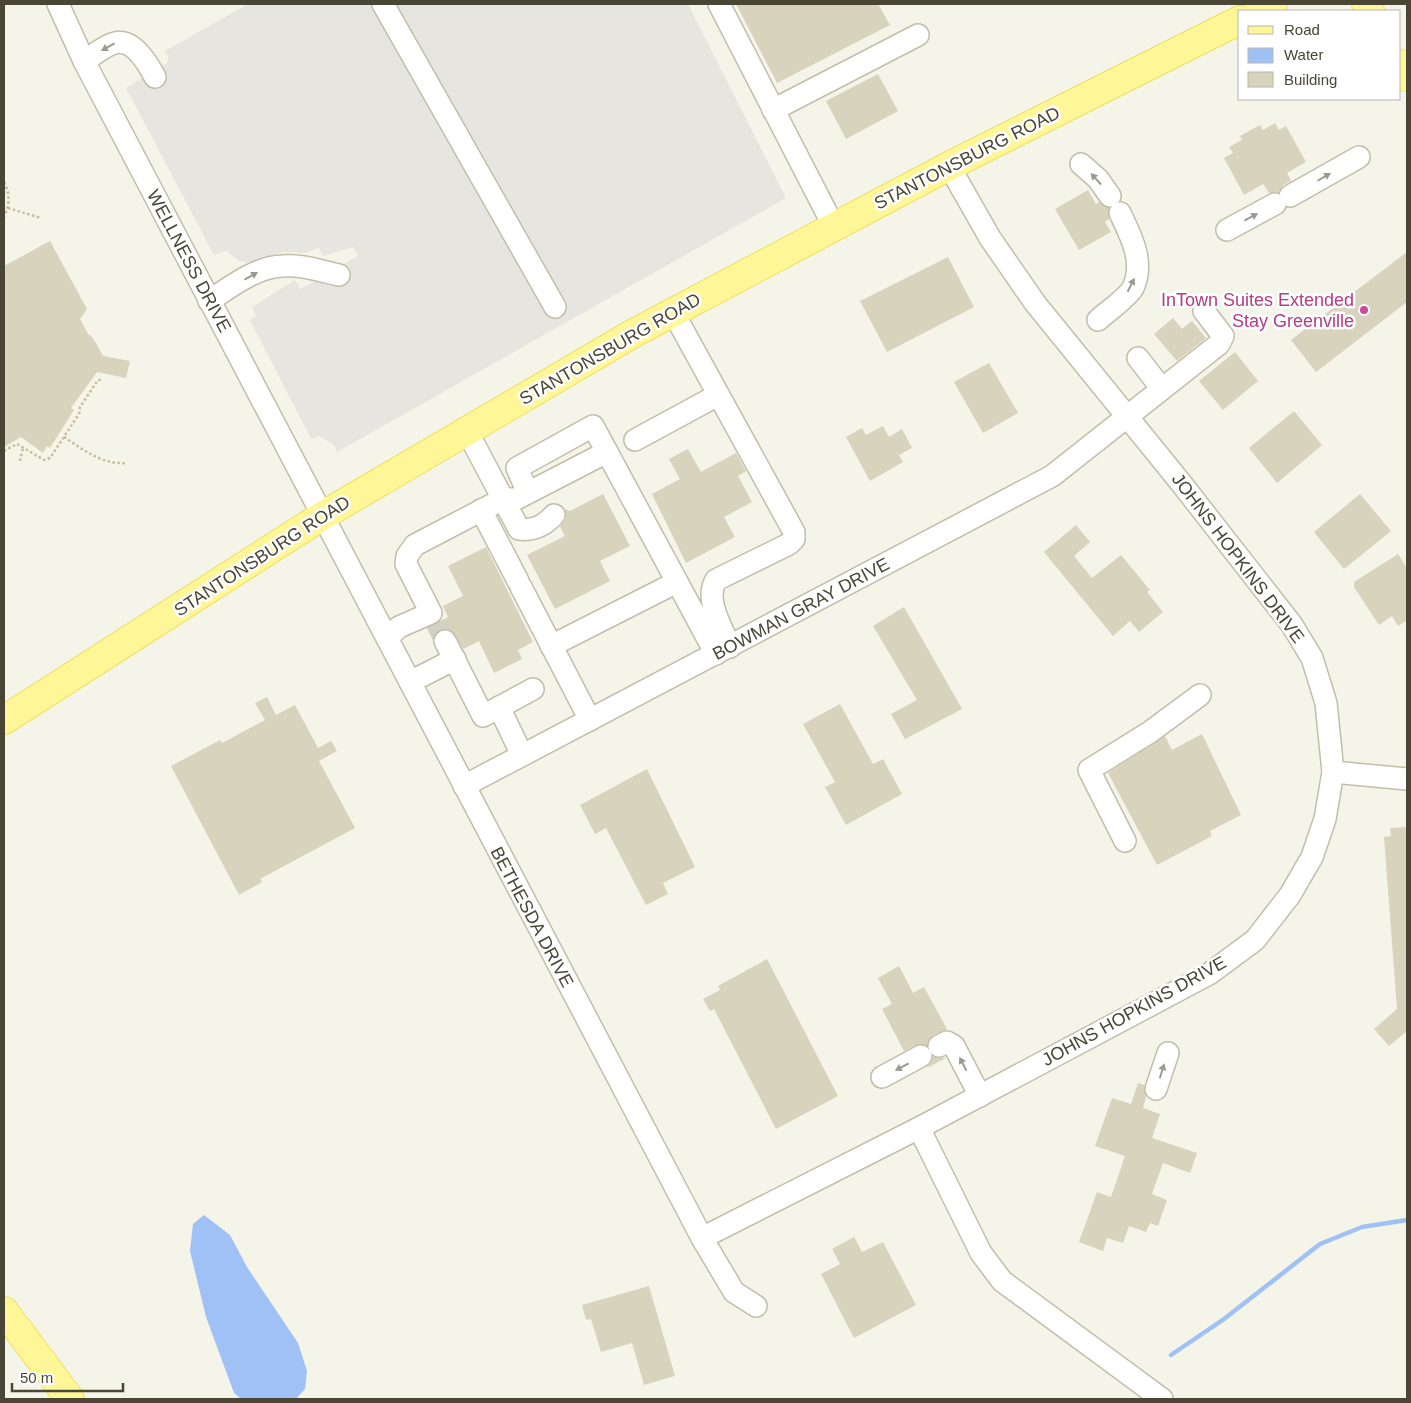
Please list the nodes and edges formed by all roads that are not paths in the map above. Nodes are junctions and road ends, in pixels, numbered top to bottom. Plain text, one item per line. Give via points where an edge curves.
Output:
1 (58, 4) edge
2 (383, 4) edge
3 (719, 4) edge
4 (1273, 4) edge
5 (1260, 10) edge
6 (1238, 21) edge
7 (918, 35) dead end
8 (84, 61) junction
9 (1401, 66) edge
10 (155, 77) dead end
11 (1407, 77) edge
12 (773, 110) junction
13 (1359, 157) dead end
14 (1081, 164) dead end
15 (949, 166) junction
16 (834, 227) junction
17 (1227, 230) dead end
18 (338, 275) dead end
19 (210, 301) junction
20 (555, 307) dead end
21 (1204, 311) dead end
22 (673, 312) junction
23 (1098, 320) dead end
24 (1138, 358) dead end
25 (1162, 389) junction
26 (718, 395) junction
27 (1128, 417) junction
28 (467, 431) junction
29 (635, 440) dead end
30 (607, 452) junction
31 (549, 483) junction
32 (528, 493) junction
33 (502, 498) junction
34 (481, 510) junction
35 (322, 516) junction
36 (677, 582) junction
37 (442, 634) junction
38 (387, 638) junction
39 (551, 646) junction
40 (723, 650) junction
41 (410, 682) junction
42 (533, 689) dead end
43 (1200, 695) dead end
44 (499, 707) junction
45 (4, 720) edge
46 (590, 720) junction
47 (522, 755) junction
48 (1333, 772) junction
49 (1407, 779) edge
50 (464, 786) junction
51 (1124, 841) dead end
52 (939, 1046) dead end
53 (1168, 1053) dead end
54 (921, 1056) dead end
55 (882, 1077) dead end
56 (1156, 1089) dead end
57 (980, 1096) junction
58 (919, 1128) junction
59 (702, 1238) junction
60 (756, 1306) dead end
61 (4, 1311) edge
62 (70, 1399) edge
63 (1162, 1399) edge

1 - 8 street, WELLNESS DRIVE
2 - 20 street
3 - 12 street
4 - 5 main road
6 - 15 main road, STANTONSBURG ROAD
7 - 12 street
10 -> 8 street via 136,51 125,43 115,42
8 - 19 street, WELLNESS DRIVE
9 - 11 main road
12 - 16 street
17 -> 13 street
23 -> 14 street via 1132,289 1139,265 1133,240 1115,204 1098,179
15 - 16 main road, STANTONSBURG ROAD
15 - 27 street, JOHNS HOPKINS DRIVE via 990,238 1035,304
16 - 22 main road, STANTONSBURG ROAD
19 -> 18 street via 260,271 281,266
19 - 35 street, WELLNESS DRIVE
21 - 25 street, BOWMAN GRAY DRIVE via 1223,336 1220,344
22 - 26 street
22 - 28 main road, STANTONSBURG ROAD
24 - 25 street
25 - 27 street, BOWMAN GRAY DRIVE
26 - 29 street
26 - 40 street via 794,532 794,539 789,544 716,580 712,587 712,601
27 - 40 street, BOWMAN GRAY DRIVE via 1052,476
27 - 48 street, JOHNS HOPKINS DRIVE via 1292,625 1312,658 1326,702
28 - 33 street
28 - 35 main road, STANTONSBURG ROAD
30 - 31 street
30 - 32 street via 593,426 516,468
30 - 36 street
31 - 32 street
31 - 33 street via 558,500 555,511 548,522 535,528 520,529
32 - 33 street via 516,499
33 - 34 street
34 - 37 street via 415,544 407,556 406,564
34 - 39 street
35 - 38 street, BETHESDA DRIVE
35 - 45 main road, STANTONSBURG ROAD
36 - 39 street
36 - 40 street
37 - 38 street via 399,627
37 - 41 street
37 - 44 street via 482,716
38 - 41 street, BETHESDA DRIVE
39 - 46 street
40 - 46 street, BOWMAN GRAY DRIVE
41 - 50 street, BETHESDA DRIVE
42 - 44 street
43 - 51 street via 1150,732 1088,770
44 - 47 street
46 - 47 street, BOWMAN GRAY DRIVE
47 - 50 street, BOWMAN GRAY DRIVE
48 - 49 street
48 - 57 street, JOHNS HOPKINS DRIVE via 1325,819 1312,856 1290,895 1255,940 1209,974
50 - 59 street, BETHESDA DRIVE
57 -> 52 street via 954,1046 947,1042
56 -> 53 street
54 -> 55 street
57 - 58 street, JOHNS HOPKINS DRIVE
58 - 59 street, JOHNS HOPKINS DRIVE
58 - 63 street via 981,1253 1002,1281
59 - 60 street, BETHESDA DRIVE via 734,1292
61 - 62 main road

